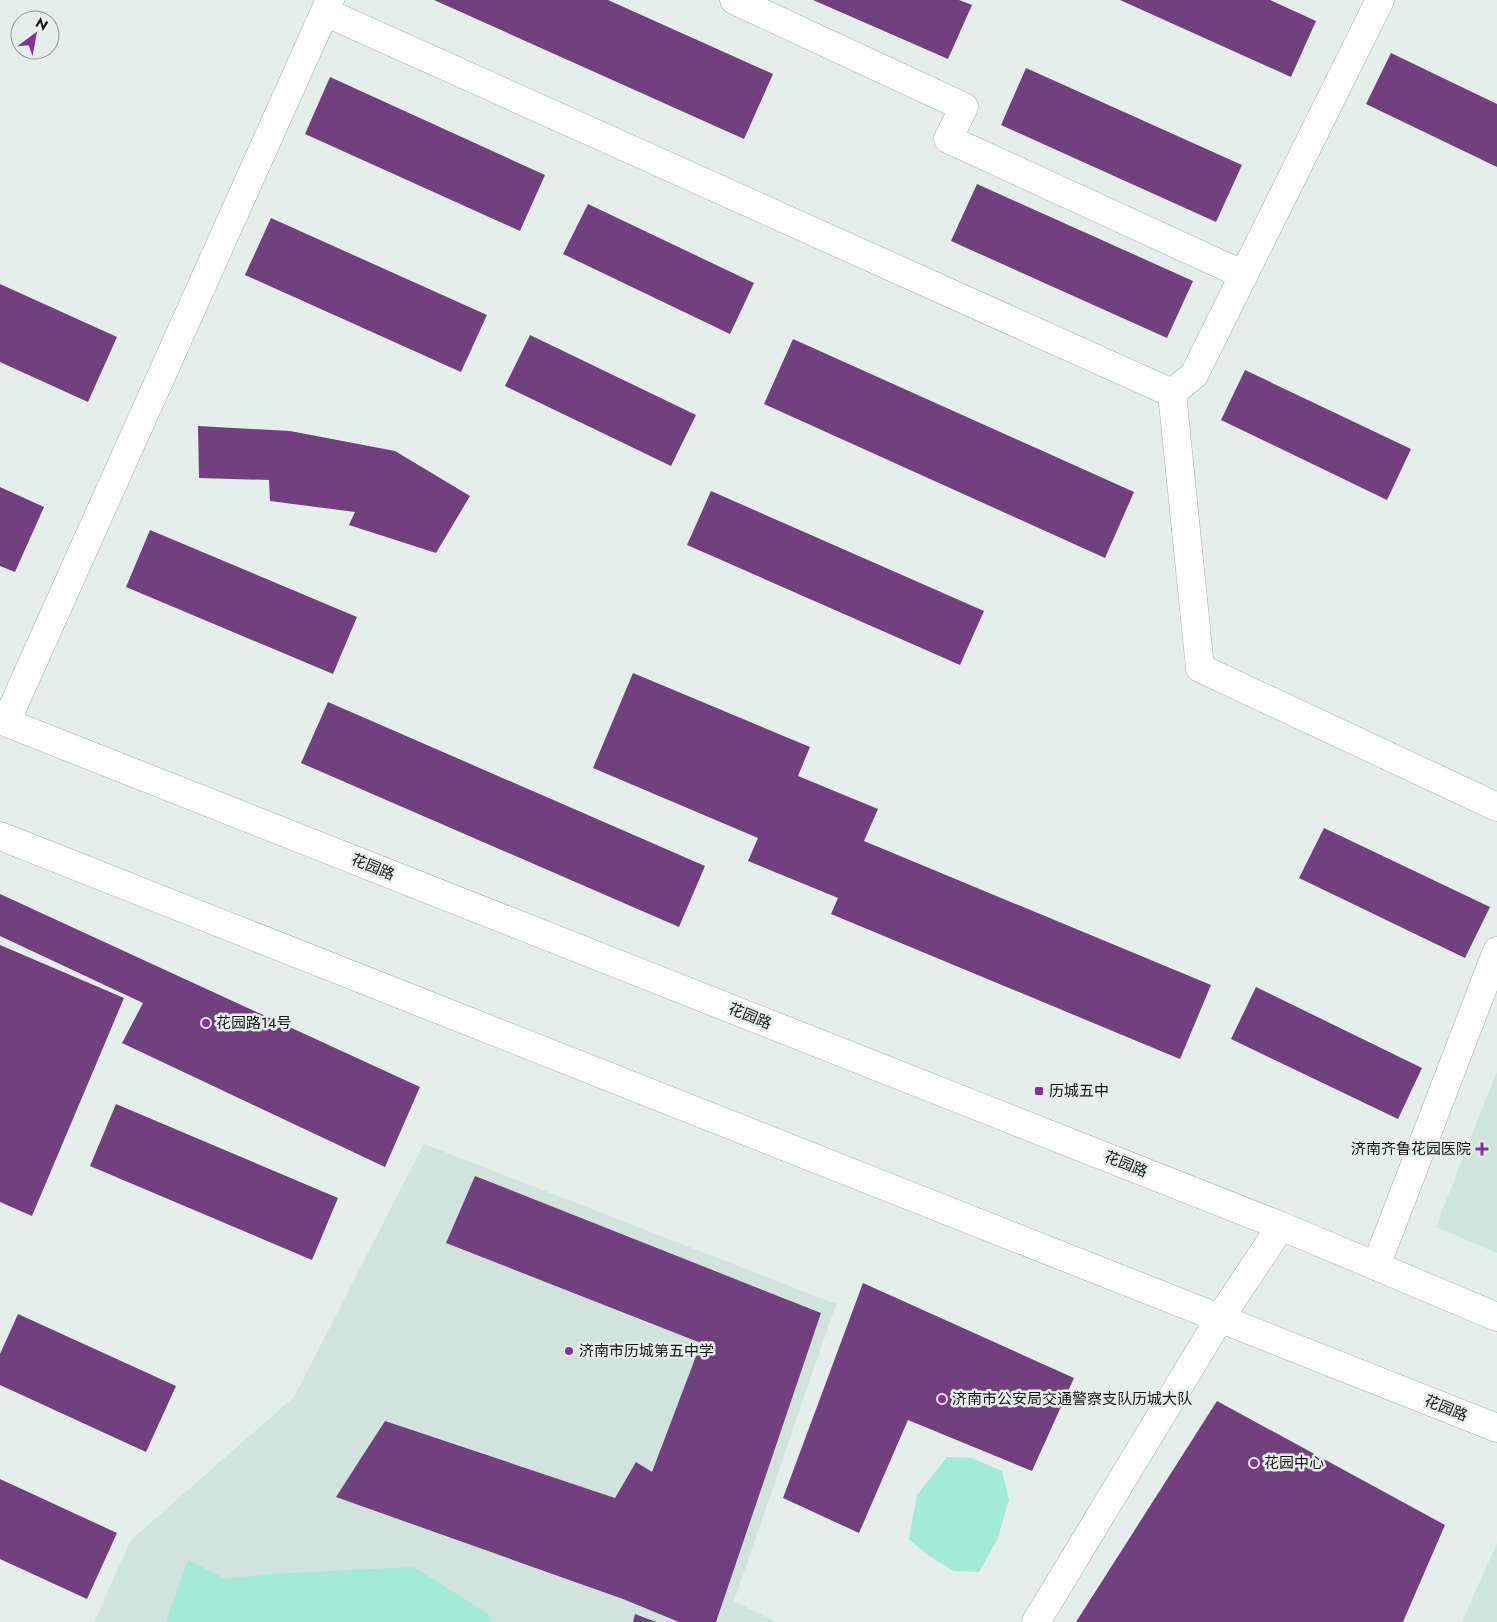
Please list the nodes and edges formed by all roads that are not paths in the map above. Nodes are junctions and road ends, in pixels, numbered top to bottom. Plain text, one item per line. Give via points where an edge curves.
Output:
1 (734, 0) edge
2 (1380, 0) edge
3 (328, 6) edge
4 (1244, 275) junction
5 (1172, 393) junction
6 (3, 721) edge
7 (1497, 807) edge
8 (0, 836) edge
9 (1497, 951) edge
10 (1281, 1226) junction
11 (1376, 1266) junction
12 (1497, 1317) edge
13 (1220, 1318) junction
14 (1497, 1428) edge
15 (1036, 1622) edge

1 - 4 street via 964,107 948,139
2 - 4 street
3 - 5 street
3 - 6 street
4 - 5 street via 1194,376
5 - 7 street via 1200,668
6 - 10 street, 花园路
8 - 13 street, 花园路
9 - 11 street
10 - 11 street, 花园路
10 - 13 street
11 - 12 street, 花园路
13 - 14 street, 花园路
13 - 15 street

